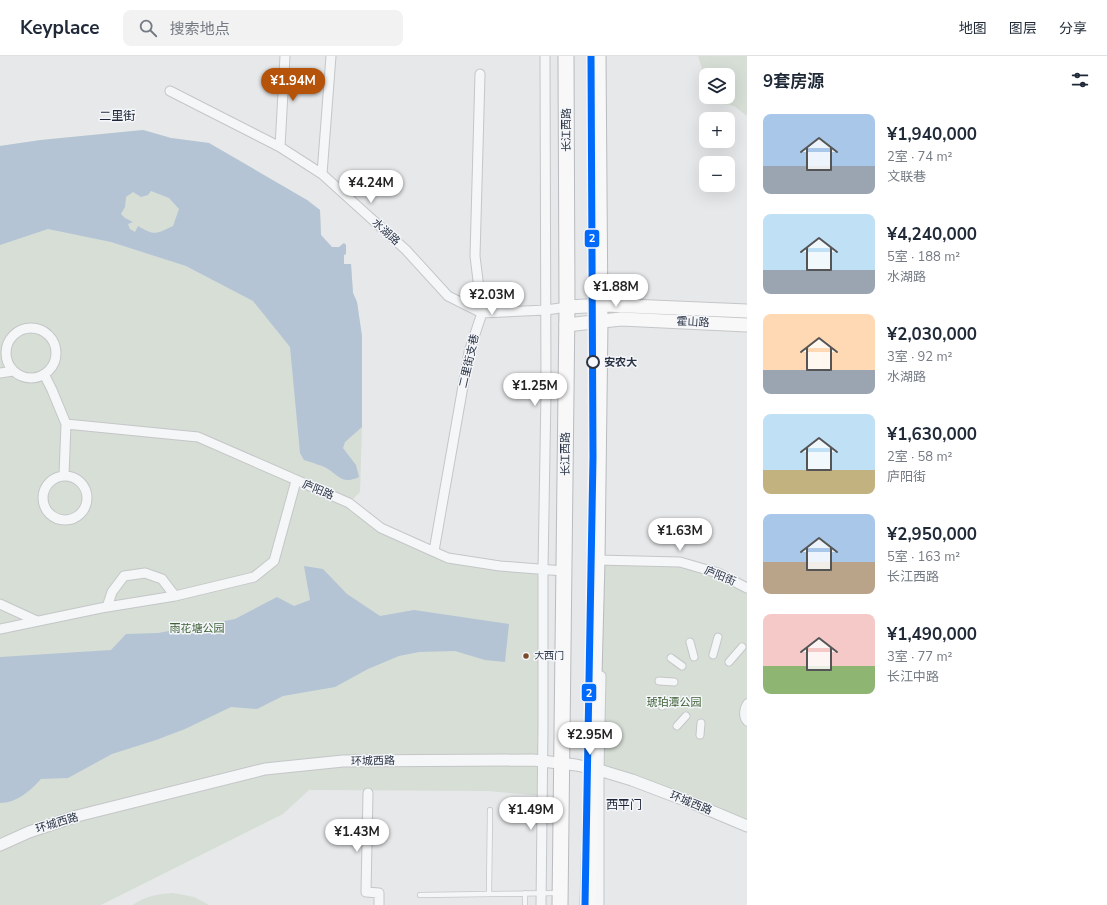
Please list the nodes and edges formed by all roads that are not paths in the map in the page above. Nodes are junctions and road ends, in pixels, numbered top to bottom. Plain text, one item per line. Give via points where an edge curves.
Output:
1 (285, 56) edge
2 (331, 56) edge
3 (545, 56) edge
4 (566, 56) edge
5 (598, 56) edge
6 (605, 56) edge
7 (480, 74) dead end
8 (170, 91) dead end
9 (280, 147) junction
10 (322, 174) junction
11 (603, 305) junction
12 (567, 306) junction
13 (546, 310) junction
14 (747, 311) edge
15 (482, 313) junction
16 (603, 321) junction
17 (747, 324) edge
18 (566, 325) junction
19 (13, 371) junction
20 (0, 373) edge
21 (44, 374) junction
22 (66, 424) junction
23 (64, 475) junction
24 (296, 481) junction
25 (434, 551) junction
26 (600, 560) junction
27 (543, 569) junction
28 (564, 571) junction
29 (747, 588) edge
30 (175, 596) junction
31 (0, 604) edge
32 (107, 607) junction
33 (37, 621) junction
34 (0, 629) edge
35 (718, 637) dead end
36 (690, 642) dead end
37 (742, 647) dead end
38 (713, 655) dead end
39 (694, 657) dead end
40 (670, 658) dead end
41 (730, 662) dead end
42 (682, 666) dead end
43 (659, 682) dead end
44 (674, 682) dead end
45 (674, 700) dead end
46 (743, 705) edge
47 (662, 706) dead end
48 (686, 716) dead end
49 (747, 722) edge
50 (702, 723) dead end
51 (677, 726) dead end
52 (700, 735) dead end
53 (562, 759) junction
54 (543, 760) junction
55 (594, 767) junction
56 (368, 793) dead end
57 (490, 810) dead end
58 (747, 826) edge
59 (0, 845) edge
60 (525, 893) junction
61 (541, 893) junction
62 (489, 894) junction
63 (420, 895) dead end
64 (561, 899) edge
65 (379, 905) edge
66 (525, 905) edge
67 (541, 905) edge
68 (588, 905) edge
69 (599, 905) edge

1 - 9 street
2 - 10 street
3 - 13 street
4 - 12 highway, 长江西路
5 - 11 highway
6 - 11 street via 607,209
7 - 15 street, 二里街支巷 via 475,256
8 - 9 street, 水湖路
9 - 10 street, 水湖路
10 - 15 street, 水湖路 via 406,250 448,296
11 - 12 main road, 霍山路
11 - 14 main road, 霍山路
11 - 16 highway
12 - 13 street, 水湖路
12 - 18 highway, 长江西路
13 - 15 street, 水湖路
13 - 27 street
15 - 25 street, 二里街支巷 via 468,352
16 - 17 main road, 霍山路 via 621,319
16 - 18 main road, 霍山路
16 - 26 highway
18 - 28 highway, 长江西路
19 - 20 street
19 - 21 street via 28,378
19 - 21 street via 6,356 9,340 22,329 30,328 46,332 56,350 54,362
21 - 22 street
22 - 23 street
22 - 24 street, 庐阳路 via 198,437
23 - 23 street via 78,480 87,492 86,507 75,518 68,520 54,518 48,513 42,500 46,486 51,480
24 - 25 street, 庐阳路 via 349,503 381,528
24 - 30 street via 274,560 254,577
25 - 27 street, 庐阳路 via 448,558
26 - 29 street, 庐阳街 via 680,562 718,573
26 - 55 highway
27 - 28 street, 庐阳路
27 - 54 street
28 - 53 highway, 长江西路
30 - 32 street
30 - 32 street via 162,579 145,573 124,576 112,592
31 - 33 street
32 - 33 street
33 - 34 street
35 - 38 street
36 - 39 street
37 - 41 street
40 - 42 street
43 - 44 street
45 - 47 street
46 - 49 street via 744,719
48 - 51 street
50 - 52 street
53 - 54 street, 环城西路
53 - 55 street, 环城西路
53 - 64 highway, 长江西路
54 - 59 street, 环城西路 via 343,761 265,769 77,816
54 - 61 street
55 - 58 street, 环城西路
55 - 68 highway
55 - 69 street
56 - 65 street via 366,892 379,893
57 - 62 lane
60 - 61 lane
60 - 62 lane
60 - 66 lane
61 - 64 lane
61 - 67 street
62 - 63 lane

